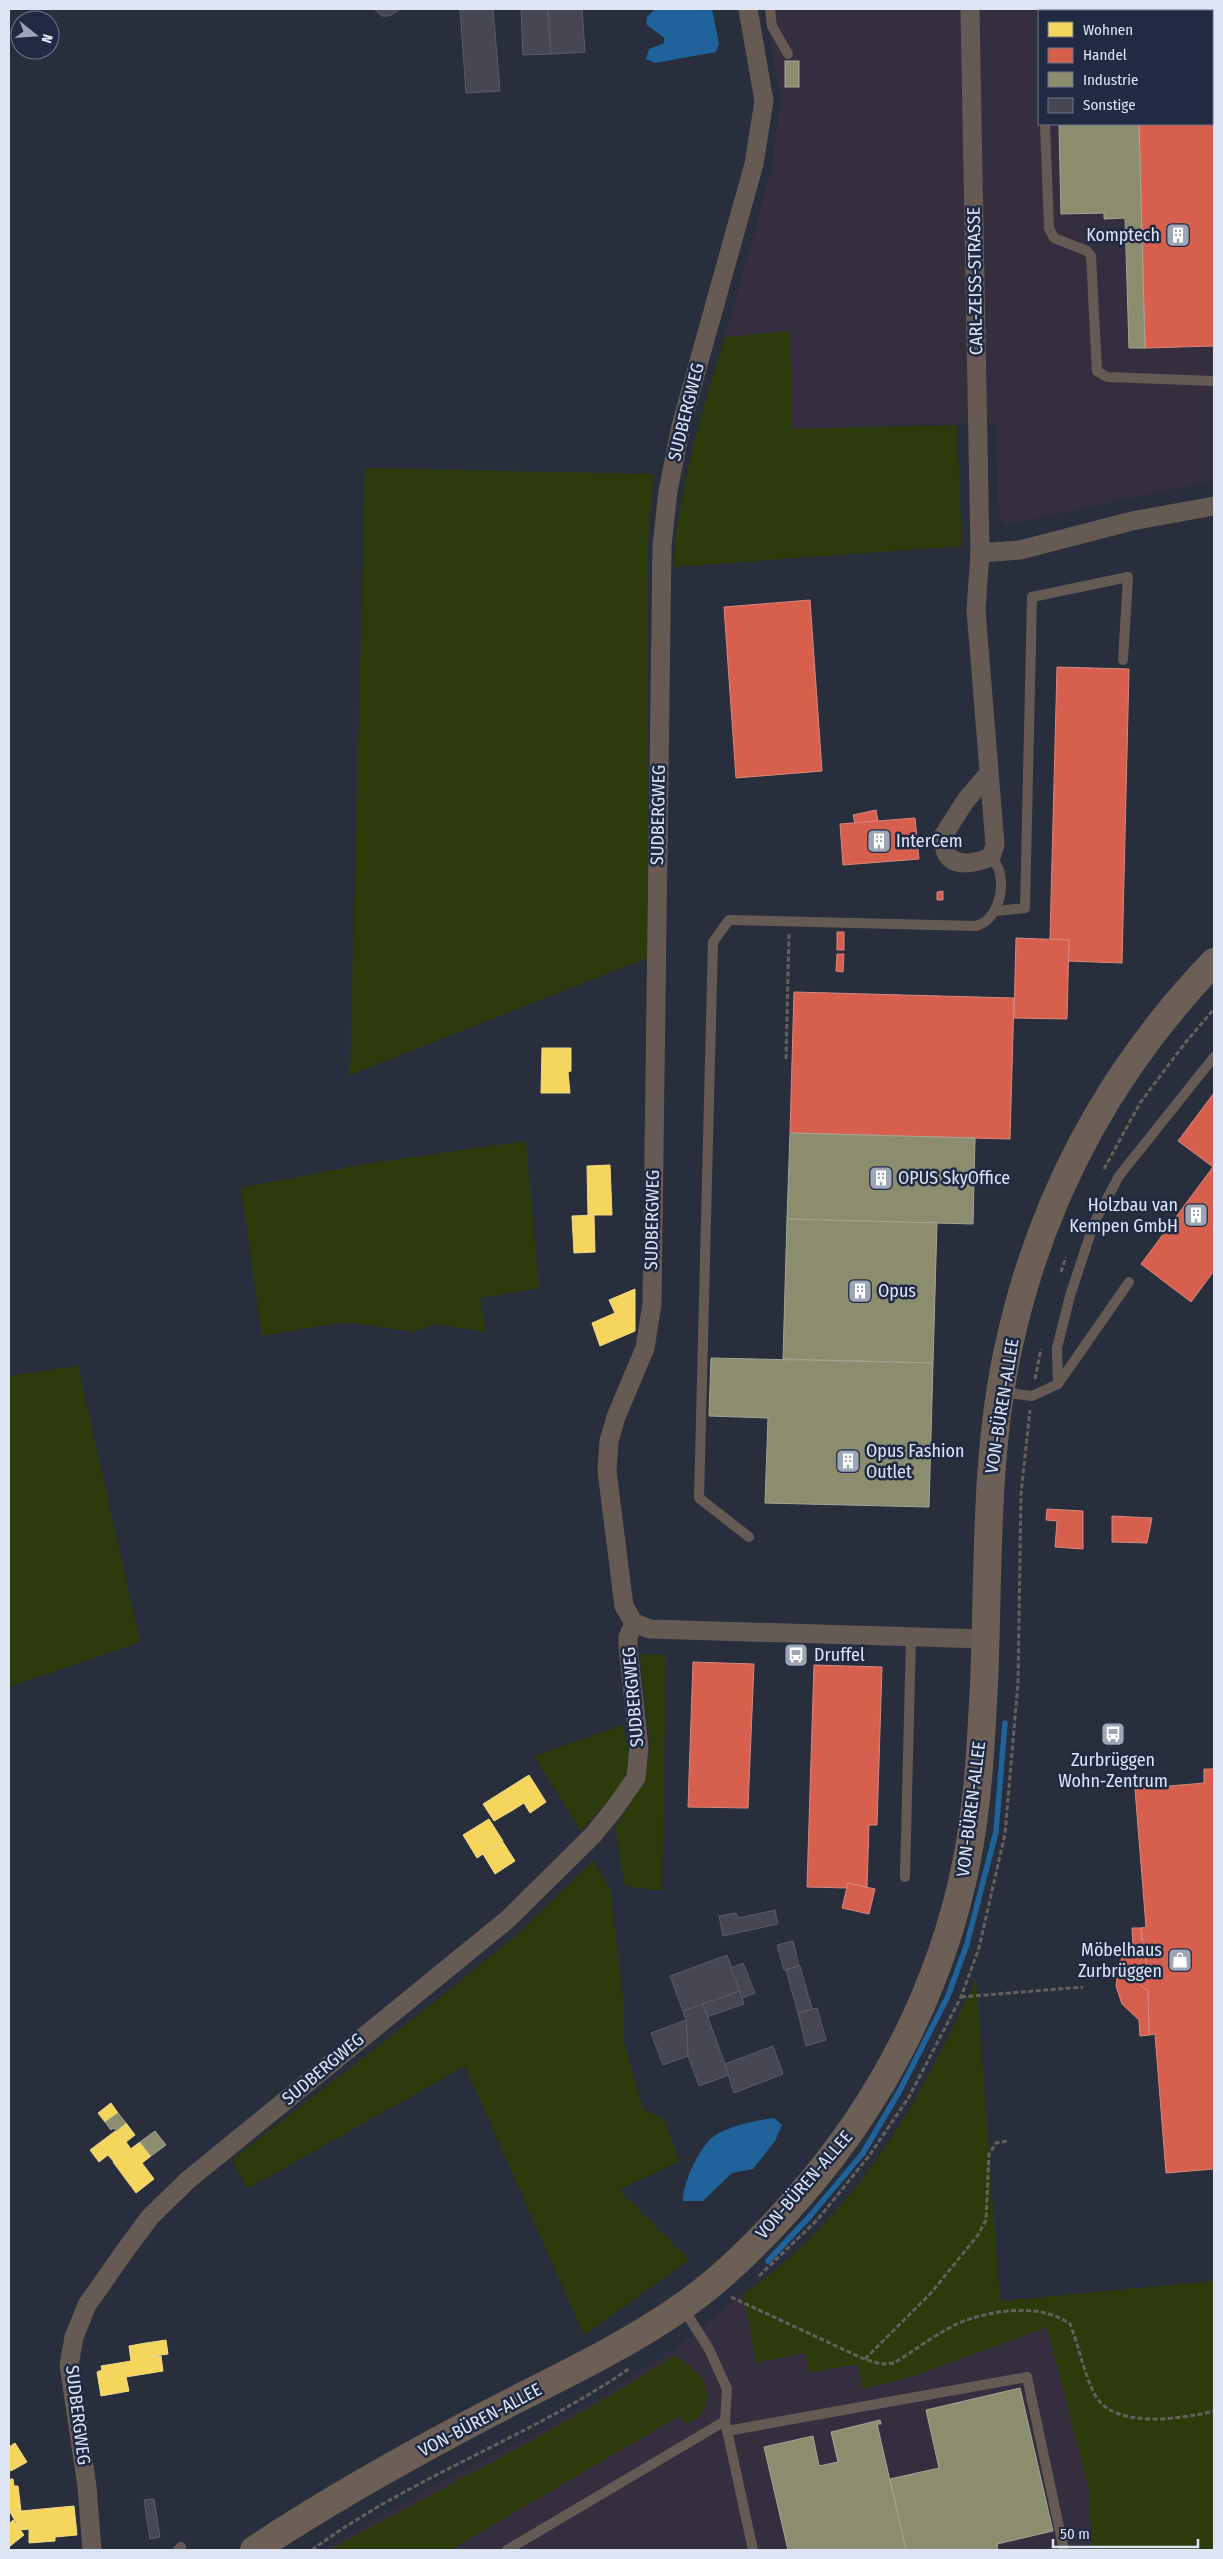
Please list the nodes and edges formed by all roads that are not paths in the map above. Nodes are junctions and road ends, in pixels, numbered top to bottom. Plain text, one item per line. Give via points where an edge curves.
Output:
1 (748, 9) edge
2 (770, 9) edge
3 (970, 9) edge
4 (788, 54) dead end
5 (1045, 125) edge
6 (1214, 381) edge
7 (1214, 506) edge
8 (980, 553) junction
9 (1123, 660) dead end
10 (989, 773) junction
11 (991, 857) junction
12 (995, 911) junction
13 (1214, 962) edge
14 (1214, 1057) edge
15 (1129, 1282) dead end
16 (1058, 1384) junction
17 (1001, 1392) junction
18 (749, 1537) dead end
19 (634, 1622) junction
20 (911, 1637) junction
21 (985, 1639) junction
22 (905, 1877) dead end
23 (682, 2307) junction
24 (726, 2426) junction
25 (92, 2550) edge
26 (254, 2550) edge
27 (507, 2550) edge
28 (753, 2550) edge
29 (1064, 2550) edge

1 - 19 street, SUDBERGWEG via 764,101 755,155 681,426 668,491 662,546 652,1304 645,1348 608,1441 606,1471 624,1606
2 - 4 lane via 772,26
3 - 8 street, CARL-ZEISS-STRASSE
5 - 6 lane via 1049,228 1054,238 1087,250 1091,256 1097,371 1107,378
7 - 8 street via 1132,521 1020,550
8 - 10 street, CARL-ZEISS-STRASSE via 976,610
9 - 12 lane via 1128,577 1032,597 1025,908
10 - 11 street, CARL-ZEISS-STRASSE via 995,846
10 - 11 street via 966,800 943,836 946,852 955,861 975,863
11 - 12 lane via 999,870 1001,893
12 - 18 lane via 985,924 976,926 729,920 713,942 699,1498
13 - 17 street, VON-BÜREN-ALLEE via 1114,1086 1065,1176 1032,1257
14 - 16 lane via 1119,1176 1094,1223 1057,1348
15 - 16 lane
16 - 17 lane via 1032,1396
17 - 21 street, VON-BÜREN-ALLEE via 988,1493
19 - 20 street, SUDBERGWEG via 650,1629
19 - 25 street, SUDBERGWEG via 628,1647 639,1747 636,1778 614,1809 593,1835 508,1919 188,2180 150,2217 87,2305 74,2338 69,2365 87,2486
20 - 21 street, SUDBERGWEG
20 - 22 lane
21 - 23 street, VON-BÜREN-ALLEE via 977,1779 967,1862 940,1963 894,2062 832,2158 796,2201 724,2274
23 - 24 lane via 709,2349 727,2389
23 - 26 street, VON-BÜREN-ALLEE via 609,2354 486,2415 379,2474 310,2513
24 - 27 lane
24 - 28 lane
24 - 29 lane via 1027,2377

